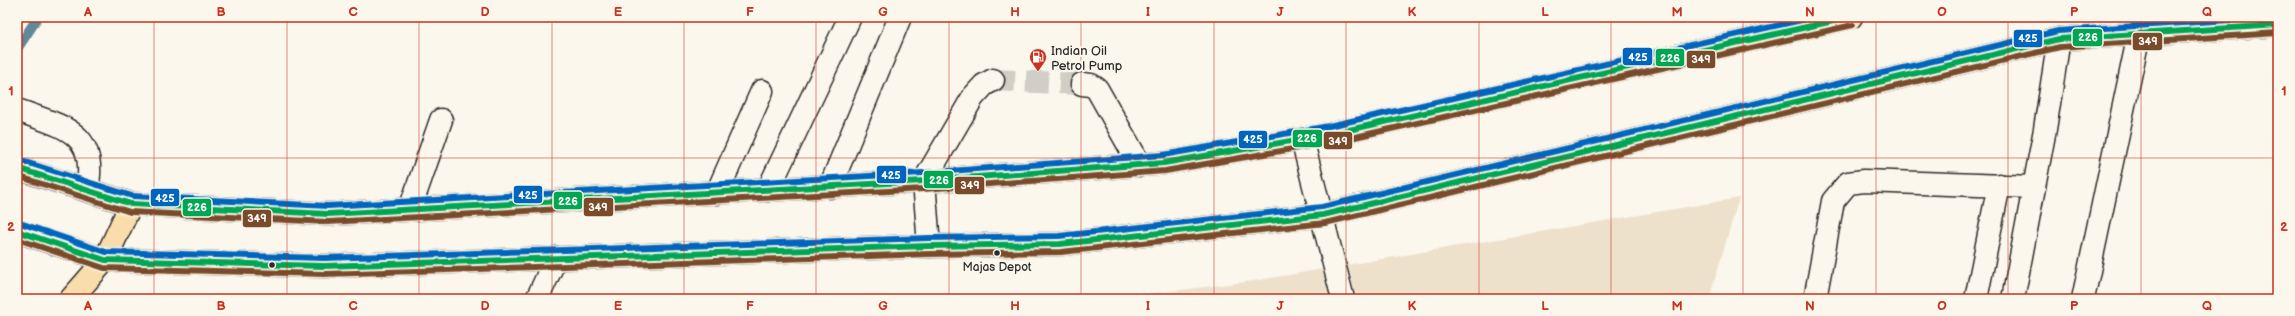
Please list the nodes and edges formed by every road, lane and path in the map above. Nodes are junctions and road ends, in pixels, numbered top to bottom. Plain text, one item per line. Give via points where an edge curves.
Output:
1 (850, 17) edge
2 (900, 17) edge
3 (1851, 17) edge
4 (2278, 25) edge
5 (2139, 34) junction
6 (2059, 39) junction
7 (993, 80) tunnel mouth
8 (1082, 84) tunnel mouth
9 (762, 91) dead end
10 (17, 110) edge
11 (441, 120) dead end
12 (1302, 138) junction
13 (1140, 165) junction
14 (17, 168) edge
15 (924, 181) junction
16 (1999, 185) junction
17 (830, 187) junction
18 (2034, 187) junction
19 (87, 190) junction
20 (768, 190) junction
21 (717, 193) junction
22 (131, 204) junction
23 (410, 210) junction
24 (1323, 215) junction
25 (17, 231) edge
26 (928, 246) junction
27 (556, 258) junction
28 (105, 260) junction
29 (71, 299) edge
30 (537, 299) edge
31 (1343, 299) edge
32 (1815, 299) edge
33 (1976, 299) edge
34 (2014, 299) edge
35 (2083, 299) edge

1 - 20 street
2 - 17 street
3 - 12 main road via 1331,134
4 - 5 main road
5 - 6 main road
5 - 35 street
6 - 18 street
6 - 24 main road
7 - 15 street via 984,85 974,97
8 - 13 street via 1091,84 1097,89
9 - 21 street
10 - 19 street via 67,129 80,140 88,151
11 - 23 street
12 - 13 main road
12 - 24 street
13 - 15 main road
14 - 19 main road
15 - 17 main road
15 - 26 street
16 - 18 street
16 - 32 street via 1864,181 1848,183 1833,201
16 - 33 street
17 - 20 main road
18 - 34 street
19 - 22 main road
20 - 21 main road
21 - 23 main road
22 - 23 main road via 328,214
22 - 28 main road
24 - 26 main road via 1060,244
24 - 31 street
25 - 28 main road
26 - 27 main road
27 - 28 main road via 324,266
27 - 30 street
28 - 29 main road

